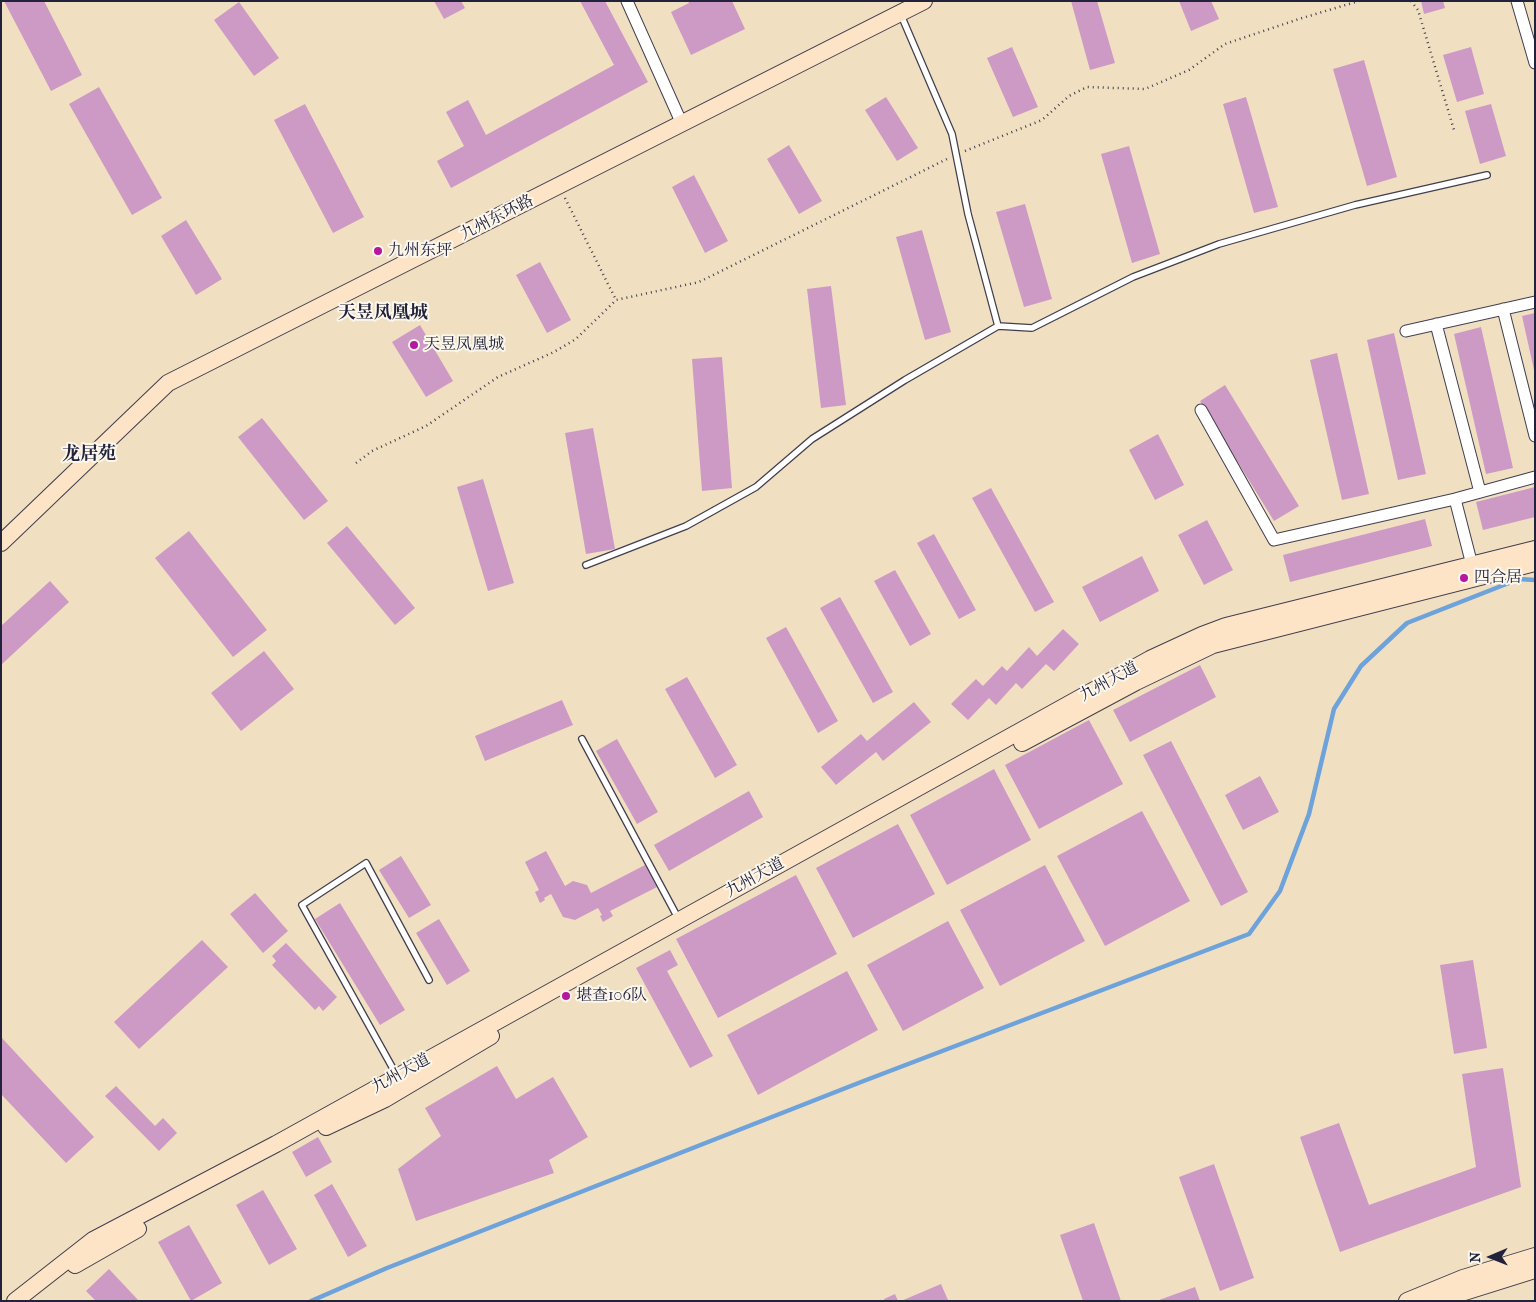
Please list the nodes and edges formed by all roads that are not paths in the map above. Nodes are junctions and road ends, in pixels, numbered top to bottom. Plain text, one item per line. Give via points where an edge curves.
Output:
1 (628, 1) edge
2 (924, 1) edge
3 (1517, 1) edge
4 (900, 13) junction
5 (1535, 63) edge
6 (682, 124) junction
7 (1487, 175) dead end
8 (1535, 302) edge
9 (1503, 309) junction
10 (1436, 324) junction
11 (998, 326) junction
12 (1406, 331) dead end
13 (1201, 410) dead end
14 (1535, 436) edge
15 (1535, 477) edge
16 (1480, 492) junction
17 (1455, 499) junction
18 (1, 543) edge
19 (1535, 549) edge
20 (1535, 563) edge
21 (586, 565) dead end
22 (1472, 565) junction
23 (582, 739) dead end
24 (679, 920) junction
25 (429, 980) dead end
26 (397, 1076) junction
27 (1535, 1256) edge
28 (1535, 1270) edge
29 (15, 1301) edge
30 (33, 1301) edge
31 (1407, 1301) edge
32 (1439, 1301) edge

1 - 6 street
2 - 4 main road, 九州东环路
3 - 5 street
4 - 6 main road, 九州东环路
4 - 11 lane via 952,134 968,214
6 - 18 main road, 九州东环路 via 168,383
7 - 11 lane via 1355,204 1219,244 1133,277 1032,328
8 - 9 street
9 - 10 street
9 - 14 street
10 - 12 street
10 - 16 street
11 - 21 lane via 812,439 756,487 686,526
13 - 17 street via 1274,540
15 - 16 street
16 - 17 street
17 - 22 street
19 - 22 main road, 九州大道
20 - 30 main road via 1213,645 1145,678 871,823 386,1099 280,1148 74,1266
22 - 24 main road, 九州大道 via 1226,626 1202,635 1150,659
23 - 24 lane
24 - 26 main road, 九州大道
25 - 26 lane via 366,863 302,905
26 - 29 main road, 九州大道 via 94,1240
27 - 31 main road via 1463,1278
28 - 32 main road

